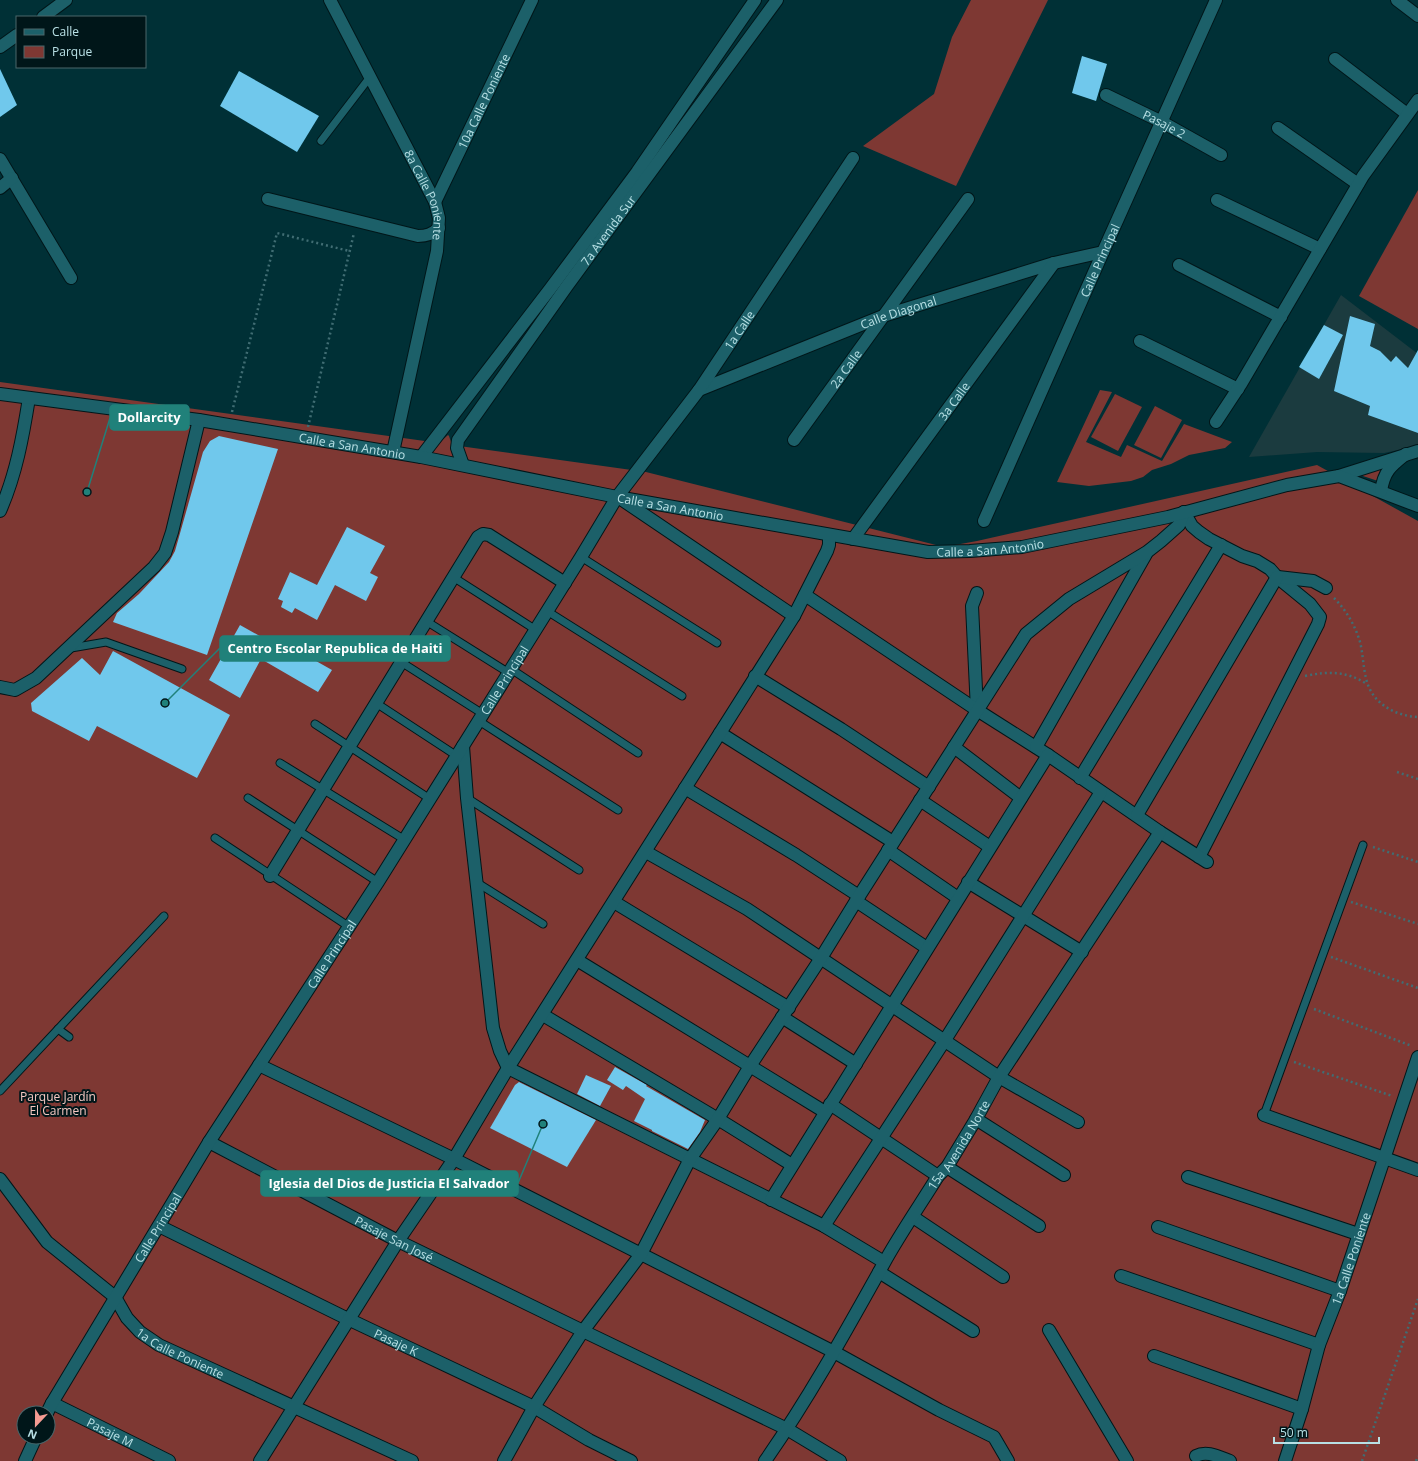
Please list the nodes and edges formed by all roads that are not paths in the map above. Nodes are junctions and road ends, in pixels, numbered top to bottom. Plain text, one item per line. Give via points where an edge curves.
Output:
1 (66, 0) edge
2 (532, 0) edge
3 (755, 0) edge
4 (777, 0) edge
5 (1216, 0) edge
6 (1397, 0) edge
7 (335, 2) edge
8 (44, 16) edge
9 (1418, 16) edge
10 (16, 36) edge
11 (0, 48) edge
12 (1335, 59) dead end
13 (370, 77) junction
14 (1106, 95) dead end
15 (1418, 100) edge
16 (1407, 114) junction
17 (1162, 122) junction
18 (1278, 128) dead end
19 (321, 141) dead end
20 (1221, 155) dead end
21 (854, 158) dead end
22 (0, 159) edge
23 (12, 178) junction
24 (1358, 184) junction
25 (0, 188) edge
26 (968, 199) dead end
27 (268, 200) dead end
28 (1217, 200) dead end
29 (435, 202) junction
30 (439, 228) junction
31 (1320, 249) junction
32 (1103, 252) junction
33 (1054, 263) junction
34 (1179, 265) dead end
35 (71, 278) dead end
36 (883, 316) junction
37 (1281, 317) junction
38 (1140, 341) dead end
39 (1238, 389) junction
40 (699, 390) junction
41 (0, 394) edge
42 (29, 398) junction
43 (199, 420) junction
44 (1216, 422) dead end
45 (794, 440) dead end
46 (393, 452) junction
47 (1412, 452) edge
48 (421, 457) junction
49 (463, 465) junction
50 (1339, 476) junction
51 (1381, 491) junction
52 (617, 496) junction
53 (1418, 506) edge
54 (0, 511) edge
55 (1184, 512) junction
56 (984, 521) dead end
57 (829, 535) junction
58 (853, 539) junction
59 (1221, 545) junction
60 (1147, 552) junction
61 (581, 557) junction
62 (453, 577) junction
63 (1277, 577) junction
64 (565, 583) junction
65 (1326, 588) road end
66 (977, 593) dead end
67 (805, 595) junction
68 (547, 611) junction
69 (794, 616) junction
70 (426, 622) junction
71 (536, 630) junction
72 (717, 643) dead end
73 (69, 648) junction
74 (401, 662) junction
75 (182, 669) dead end
76 (510, 671) junction
77 (755, 676) junction
78 (0, 687) edge
79 (682, 696) dead end
80 (376, 703) junction
81 (977, 710) junction
82 (481, 717) junction
83 (315, 724) dead end
84 (720, 732) junction
85 (349, 747) junction
86 (954, 747) junction
87 (1036, 747) junction
88 (460, 751) junction
89 (638, 753) dead end
90 (1048, 755) junction
91 (280, 762) dead end
92 (1080, 778) junction
93 (929, 786) junction
94 (685, 788) junction
95 (323, 790) junction
96 (1101, 792) junction
97 (248, 798) dead end
98 (467, 798) junction
99 (1021, 798) junction
100 (430, 799) junction
101 (920, 800) junction
102 (618, 810) dead end
103 (1137, 815) junction
104 (298, 830) junction
105 (1160, 832) junction
106 (214, 838) dead end
107 (405, 840) junction
108 (1363, 845) dead end
109 (890, 846) junction
110 (990, 847) junction
111 (646, 852) junction
112 (579, 870) dead end
113 (270, 876) junction
114 (378, 882) junction
115 (476, 882) junction
116 (968, 882) junction
117 (857, 898) junction
118 (958, 898) junction
119 (614, 902) junction
120 (164, 916) dead end
121 (1024, 917) junction
122 (544, 924) dead end
123 (348, 926) junction
124 (927, 948) junction
125 (1082, 952) junction
126 (821, 958) junction
127 (577, 960) junction
128 (892, 1006) junction
129 (786, 1013) junction
130 (543, 1015) junction
131 (58, 1029) junction
132 (69, 1037) dead end
133 (945, 1040) junction
134 (1418, 1057) edge
135 (856, 1064) junction
136 (259, 1065) junction
137 (750, 1066) junction
138 (508, 1068) junction
139 (999, 1077) junction
140 (0, 1091) edge
141 (827, 1108) junction
142 (1264, 1115) joint
143 (718, 1119) junction
144 (976, 1120) junction
145 (1078, 1122) dead end
146 (880, 1138) junction
147 (209, 1142) junction
148 (1385, 1158) junction
149 (690, 1159) junction
150 (454, 1160) junction
151 (792, 1165) junction
152 (947, 1167) junction
153 (1418, 1170) edge
154 (1064, 1175) dead end
155 (938, 1176) junction
156 (1188, 1177) dead end
157 (0, 1179) edge
158 (771, 1200) junction
159 (913, 1217) junction
160 (159, 1226) junction
161 (824, 1226) junction
162 (1040, 1226) dead end
163 (1158, 1227) dead end
164 (1358, 1234) junction
165 (398, 1241) junction
166 (641, 1254) junction
167 (882, 1267) junction
168 (1121, 1276) dead end
169 (1003, 1277) dead end
170 (1340, 1291) junction
171 (115, 1297) junction
172 (348, 1319) junction
173 (1049, 1330) dead end
174 (973, 1331) dead end
175 (583, 1332) junction
176 (1319, 1344) junction
177 (834, 1352) junction
178 (1154, 1356) dead end
179 (52, 1405) edge
180 (294, 1407) junction
181 (534, 1407) junction
182 (1302, 1409) junction
183 (56, 1411) edge
184 (787, 1429) junction
185 (32, 1445) edge
186 (1196, 1456) dead end
187 (25, 1461) edge
188 (169, 1461) edge
189 (260, 1461) edge
190 (412, 1461) edge
191 (504, 1461) edge
192 (631, 1461) edge
193 (765, 1461) edge
194 (840, 1461) edge
195 (1008, 1461) edge
196 (1127, 1461) edge
197 (1230, 1461) edge
198 (1285, 1461) edge

1 - 8 street
2 - 29 street, 10a Calle Poniente
3 - 48 street, 7a Avenida Sur via 636,172
4 - 49 street, 7a Avenida Sur via 458,440 457,448
5 - 17 street, Calle Principal
6 - 9 street
7 - 13 street, 8a Calle Poniente
10 - 11 street
12 - 16 street
13 - 19 lane
13 - 29 street, 8a Calle Poniente
14 - 17 street, Pasaje 2
15 - 16 street
16 - 24 street
17 - 20 street, Pasaje 2
17 - 32 street, Calle Principal
18 - 24 street
21 - 40 street, 1a Calle
22 - 23 street
23 - 25 street
23 - 35 street
24 - 31 street
26 - 36 street, 2a Calle
27 - 30 street via 418,236 427,236
28 - 31 street
29 - 30 street, 8a Calle Poniente
30 - 46 street, 8a Calle Poniente via 437,251
31 - 37 street
32 - 33 street, Calle Diagonal
32 - 56 street, Calle Principal
33 - 36 street, Calle Diagonal
33 - 58 street, 3a Calle
34 - 37 street
36 - 40 street, Calle Diagonal
36 - 45 street, 2a Calle
37 - 39 street
38 - 39 street
39 - 44 street
40 - 52 street, 1a Calle
41 - 42 street, Calle a San Antonio
42 - 43 street, Calle a San Antonio
42 - 54 street via 23,436
43 - 46 street, Calle a San Antonio
43 - 73 street via 172,532 164,553 154,567
46 - 48 street, Calle a San Antonio
47 - 50 street, Calle a San Antonio
47 - 51 street via 1387,471
48 - 49 street, Calle a San Antonio
49 - 52 street, Calle a San Antonio
50 - 51 street
50 - 55 street, Calle a San Antonio via 1287,486
51 - 53 street
52 - 57 street, Calle a San Antonio
52 - 61 street, Calle Principal
52 - 69 street
55 - 58 street, Calle a San Antonio via 1022,547 928,552
55 - 59 street via 1192,526
55 - 60 street via 1179,525
57 - 58 street, Calle a San Antonio
57 - 67 street via 827,551
59 - 63 street via 1257,561
59 - 92 street
60 - 81 street via 1069,599 1033,627
60 - 87 street
61 - 64 street, Calle Principal
61 - 72 lane
62 - 64 street via 478,537 483,534
62 - 70 street
62 - 71 lane
63 - 65 street via 1313,581
63 - 103 street
63 - 105 street via 1310,604 1320,617 1318,624 1203,860
64 - 68 street, Calle Principal
66 - 81 street via 972,606
67 - 69 street
67 - 81 street
68 - 71 street, Calle Principal
68 - 79 lane
69 - 77 street
70 - 74 street
70 - 76 lane
71 - 76 street, Calle Principal
73 - 75 lane via 106,642
73 - 78 street via 36,678 15,690
74 - 80 street
74 - 82 lane
76 - 82 street, Calle Principal
76 - 89 lane
77 - 84 street
77 - 93 street
80 - 85 street
80 - 88 lane
81 - 86 street
81 - 87 street
82 - 88 street, Calle Principal
82 - 102 lane
83 - 85 lane
84 - 94 street
84 - 109 street
85 - 95 street
85 - 100 lane
86 - 93 street
86 - 99 street
87 - 90 street
88 - 98 street
88 - 100 street, Calle Principal
90 - 92 street
90 - 99 street
91 - 95 lane
92 - 96 street
93 - 101 street
94 - 111 street
94 - 117 street via 796,855
95 - 104 street
95 - 107 lane
96 - 103 street
96 - 121 street
97 - 104 lane
98 - 112 lane
98 - 115 street
99 - 110 street
100 - 107 street, Calle Principal
101 - 109 street
101 - 110 street
103 - 105 street
104 - 113 street
104 - 114 lane
105 - 125 street, 15a Avenida Norte
106 - 113 lane
107 - 114 street, Calle Principal
108 - 142 lane
109 - 117 street
109 - 118 street
110 - 116 street
111 - 119 street
111 - 126 street via 747,909
113 - 123 lane
114 - 123 street, Calle Principal
115 - 122 lane
115 - 138 street via 493,1028
116 - 118 street
116 - 121 street
117 - 124 street
117 - 126 street
118 - 124 street
119 - 127 street
119 - 129 street
120 - 131 lane
121 - 125 street
121 - 133 street
123 - 136 street, Calle Principal
124 - 128 street
125 - 139 street, 15a Avenida Norte
126 - 128 street
126 - 129 street
127 - 130 street
127 - 137 street
128 - 133 street
128 - 135 street
129 - 135 street
129 - 137 street
130 - 138 street
130 - 143 street
131 - 132 lane
131 - 140 lane
133 - 139 street
133 - 146 street
134 - 148 street, 1a Calle Poniente
135 - 141 street
136 - 147 street, Calle Principal
136 - 150 street
137 - 141 street
137 - 143 street
138 - 149 street
138 - 150 street
139 - 144 street, 15a Avenida Norte
139 - 145 street
141 - 146 street
141 - 151 street
142 - 148 street
143 - 149 street
143 - 151 street
144 - 152 street, 15a Avenida Norte
144 - 154 street
146 - 155 street
146 - 161 street
147 - 160 street, Calle Principal
147 - 165 street, Pasaje San José
148 - 153 street
148 - 164 street, 1a Calle Poniente
149 - 158 street
149 - 166 street
150 - 165 street
150 - 166 street
151 - 158 street
152 - 155 street, 15a Avenida Norte
152 - 162 street
155 - 159 street, 15a Avenida Norte
156 - 164 street
157 - 171 street, 1a Calle Poniente via 47,1242
158 - 161 street
159 - 167 street, 15a Avenida Norte
159 - 169 street
160 - 171 street, Calle Principal
160 - 172 street, Pasaje K
161 - 167 street
163 - 170 street
164 - 170 street, 1a Calle Poniente
165 - 172 street
165 - 175 street, Pasaje San José
166 - 175 street
166 - 177 street
167 - 174 street
167 - 177 street, 15a Avenida Norte
168 - 176 street
170 - 176 street, 1a Calle Poniente
171 - 179 street, Calle Principal
171 - 180 street, 1a Calle Poniente via 127,1318 140,1332 159,1345
172 - 180 street
172 - 181 street, Pasaje K
173 - 196 street
175 - 181 street
175 - 184 street, Pasaje San José
176 - 182 street, 1a Calle Poniente
177 - 184 street, 15a Avenida Norte
177 - 195 street via 994,1437
178 - 182 street
180 - 189 street
180 - 190 street, 1a Calle Poniente
181 - 191 street
181 - 192 street, Pasaje K via 589,1440
182 - 198 street, 1a Calle Poniente
183 - 188 street, Pasaje M
184 - 193 street, 15a Avenida Norte
184 - 194 street, Pasaje San José
185 - 187 street
186 - 197 street via 1204,1453

